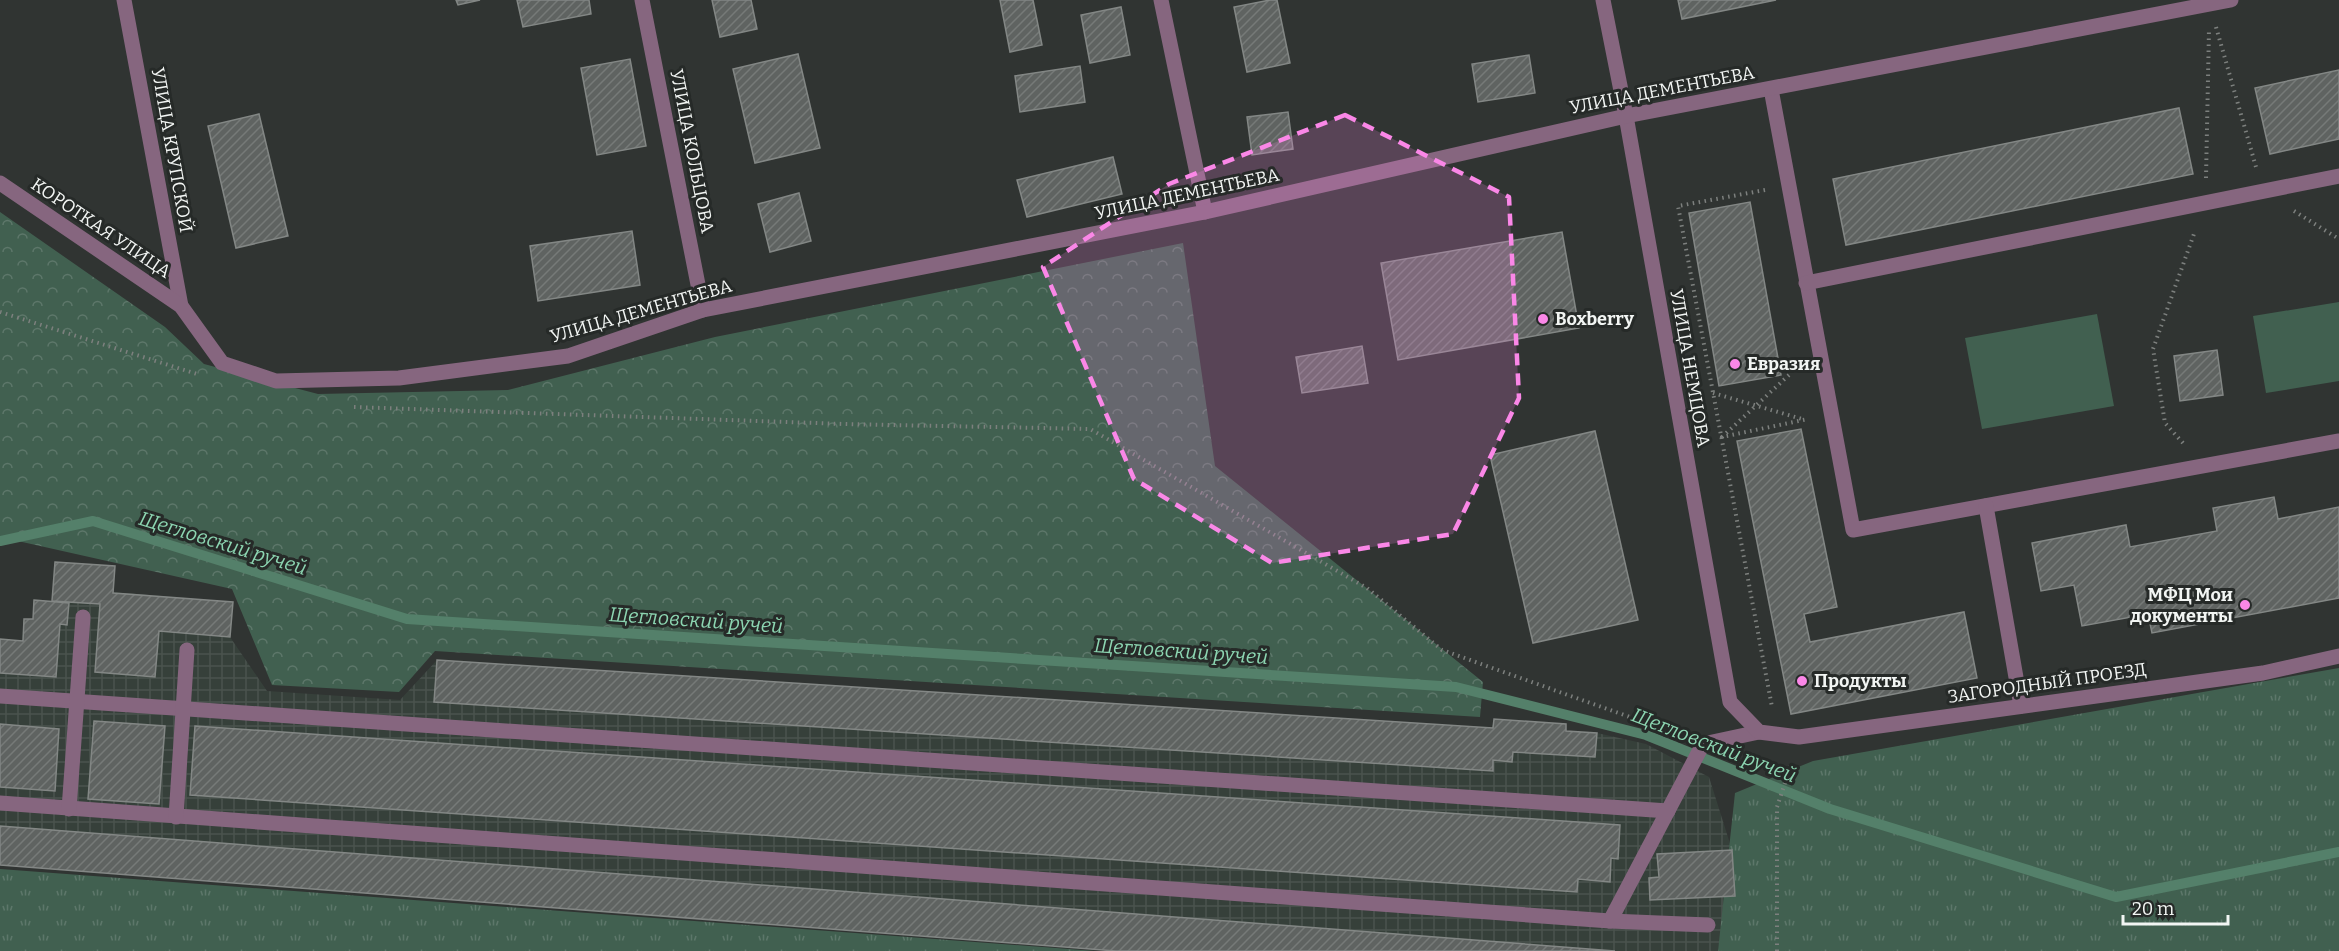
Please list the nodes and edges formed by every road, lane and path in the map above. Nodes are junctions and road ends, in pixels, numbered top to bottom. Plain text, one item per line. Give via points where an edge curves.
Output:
1 (124, 0) edge
2 (642, 0) edge
3 (1161, 0) edge
4 (1603, 0) edge
5 (2231, 0) edge
6 (1771, 88) junction
7 (1626, 116) junction
8 (2339, 176) edge
9 (0, 183) edge
10 (1789, 186) junction
11 (1205, 212) junction
12 (1806, 283) junction
13 (181, 306) junction
14 (703, 310) junction
15 (0, 312) edge
16 (199, 374) dead end
17 (1789, 375) dead end
18 (1713, 393) junction
19 (1756, 406) junction
20 (346, 407) dead end
21 (1832, 414) junction
22 (1804, 420) junction
23 (1722, 437) junction
24 (2339, 441) edge
25 (1986, 506) junction
26 (83, 617) dead end
27 (187, 651) dead end
28 (2339, 656) edge
29 (0, 696) edge
30 (77, 701) junction
31 (2021, 706) junction
32 (183, 709) junction
33 (1759, 732) junction
34 (1777, 734) junction
35 (1800, 737) junction
36 (1703, 745) junction
37 (0, 802) edge
38 (69, 808) junction
39 (1668, 811) junction
40 (176, 817) junction
41 (1610, 921) junction
42 (1708, 925) dead end
43 (1777, 951) edge

1 - 13 street, УЛИЦА КРУПСКОЙ
2 - 14 street, УЛИЦА КОЛЬЦОВА
3 - 11 street
4 - 7 street, УЛИЦА НЕМЦОВА
5 - 6 street, УЛИЦА ДЕМЕНТЬЕВА
6 - 7 street, УЛИЦА ДЕМЕНТЬЕВА
6 - 10 street
7 - 11 street, УЛИЦА ДЕМЕНТЬЕВА
7 - 33 street, УЛИЦА НЕМЦОВА via 1730,702
8 - 12 street
9 - 13 street, КОРОТКАЯ УЛИЦА
10 - 12 street
10 - 18 path via 1678,206
11 - 14 street, УЛИЦА ДЕМЕНТЬЕВА
12 - 21 street
13 - 14 street, УЛИЦА ДЕМЕНТЬЕВА via 222,363 276,381 399,378 568,356
15 - 16 path
17 - 19 path
18 - 19 path
18 - 23 path
19 - 22 path
19 - 23 path
20 - 36 path via 1090,429 1367,588 1442,650
21 - 22 path
21 - 25 street via 1853,530
22 - 23 path
23 - 34 path
24 - 25 street
25 - 31 street
26 - 30 street
27 - 32 street
28 - 31 street, ЗАГОРОДНЫЙ ПРОЕЗД via 2263,673
29 - 30 street
30 - 32 street
30 - 38 street
31 - 35 street, ЗАГОРОДНЫЙ ПРОЕЗД
32 - 39 street
32 - 40 street
33 - 34 street, ЗАГОРОДНЫЙ ПРОЕЗД
33 - 36 street, ЗАГОРОДНЫЙ ПРОЕЗД
34 - 35 street, ЗАГОРОДНЫЙ ПРОЕЗД
35 - 43 path via 1777,807
36 - 39 street
37 - 38 street
38 - 40 street
39 - 41 street
40 - 41 street
41 - 42 street

